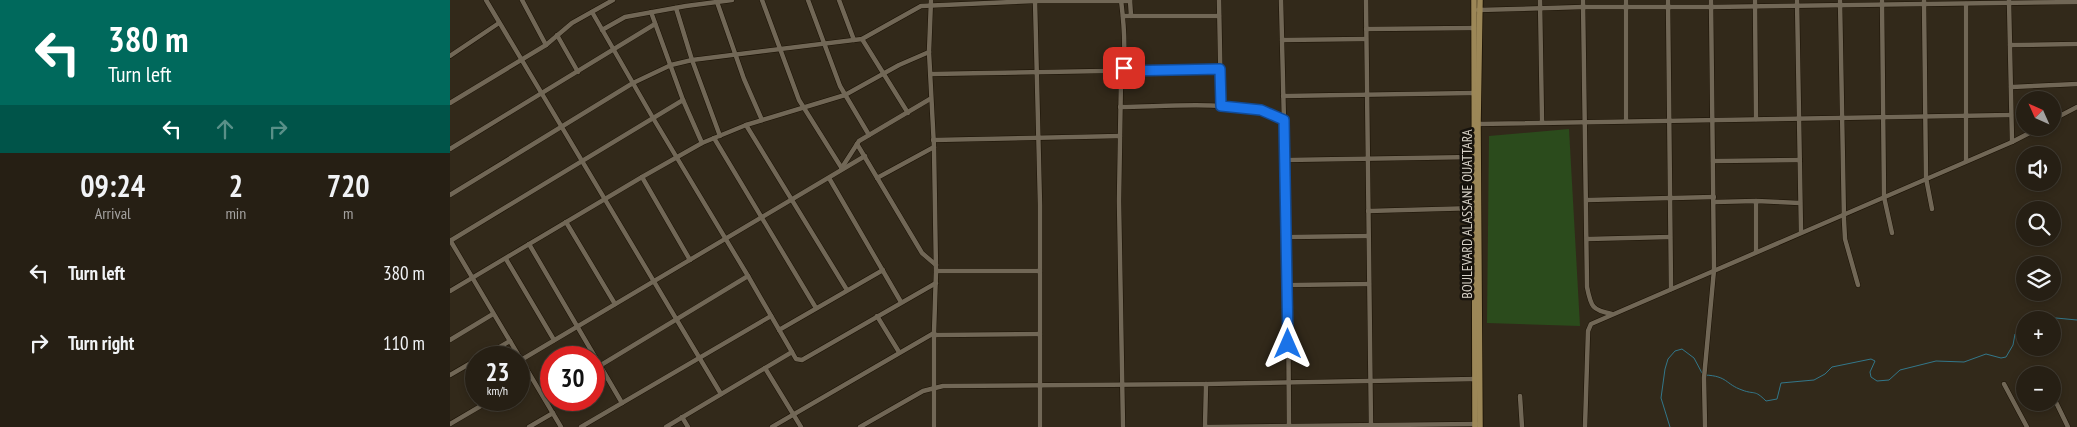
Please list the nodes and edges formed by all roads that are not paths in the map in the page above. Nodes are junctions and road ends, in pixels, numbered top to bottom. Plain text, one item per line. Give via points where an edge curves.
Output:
1 (486, 0) edge
2 (529, 0) edge
3 (612, 0) edge
4 (732, 0) edge
5 (762, 0) edge
6 (808, 0) edge
7 (839, 0) edge
8 (1035, 0) edge
9 (1121, 0) edge
10 (1130, 0) edge
11 (1219, 0) edge
12 (1281, 0) edge
13 (1366, 0) edge
14 (1474, 0) edge
15 (1480, 0) edge
16 (1540, 0) edge
17 (1583, 0) edge
18 (1626, 0) edge
19 (1668, 0) edge
20 (1711, 0) edge
21 (2009, 1) edge
22 (2050, 1) edge
23 (523, 2) edge
24 (717, 2) junction
25 (1840, 2) edge
26 (1882, 2) edge
27 (1924, 2) edge
28 (2077, 2) edge
29 (685, 3) edge
30 (931, 3) edge
31 (1755, 3) edge
32 (1798, 3) edge
33 (1966, 4) junction
34 (1583, 7) junction
35 (1711, 7) junction
36 (676, 8) junction
37 (1626, 8) junction
38 (1669, 8) junction
39 (1540, 9) junction
40 (1477, 10) junction
41 (592, 12) junction
42 (652, 12) junction
43 (1123, 16) junction
44 (1131, 16) junction
45 (1219, 16) junction
46 (500, 23) junction
47 (655, 24) junction
48 (1474, 28) junction
49 (1366, 29) junction
50 (602, 30) junction
51 (557, 35) junction
52 (862, 39) junction
53 (1366, 39) junction
54 (854, 40) junction
55 (1282, 40) junction
56 (824, 43) junction
57 (2077, 44) edge
58 (546, 45) junction
59 (2010, 45) junction
60 (1477, 47) junction
61 (614, 50) junction
62 (780, 50) junction
63 (929, 52) junction
64 (736, 55) junction
65 (450, 56) edge
66 (521, 60) junction
67 (692, 60) junction
68 (670, 65) junction
69 (1220, 69) junction
70 (1037, 71) junction
71 (1123, 71) junction
72 (578, 72) junction
73 (883, 74) junction
74 (931, 74) junction
75 (633, 83) junction
76 (2077, 84) edge
77 (2010, 87) junction
78 (1474, 93) junction
79 (542, 94) junction
80 (846, 94) junction
81 (1367, 95) junction
82 (1283, 96) junction
83 (930, 99) junction
84 (684, 100) junction
85 (450, 103) edge
86 (1221, 106) junction
87 (1120, 107) junction
88 (2077, 107) edge
89 (804, 109) junction
90 (908, 113) junction
91 (1967, 115) junction
92 (2011, 115) junction
93 (2061, 115) edge
94 (1926, 116) junction
95 (1842, 117) junction
96 (1884, 117) junction
97 (653, 118) junction
98 (1799, 118) junction
99 (1713, 119) junction
100 (1756, 119) junction
101 (762, 120) junction
102 (1284, 120) junction
103 (1669, 120) junction
104 (1586, 121) junction
105 (1626, 121) junction
106 (1542, 122) junction
107 (1476, 124) junction
108 (746, 125) junction
109 (562, 126) junction
110 (869, 135) junction
111 (720, 136) junction
112 (1120, 136) junction
113 (2024, 136) edge
114 (714, 138) junction
115 (1038, 138) junction
116 (933, 140) junction
117 (2012, 142) junction
118 (702, 143) junction
119 (857, 144) junction
120 (934, 147) junction
121 (450, 149) edge
122 (864, 156) junction
123 (677, 157) junction
124 (1474, 157) junction
125 (1367, 159) junction
126 (1285, 160) junction
127 (1800, 160) junction
128 (1713, 161) junction
129 (1966, 161) junction
130 (583, 162) junction
131 (840, 170) junction
132 (642, 177) junction
133 (829, 178) junction
134 (877, 178) junction
135 (1926, 178) junction
136 (450, 194) edge
137 (1670, 197) junction
138 (1884, 197) junction
139 (605, 198) junction
140 (792, 199) junction
141 (1587, 200) junction
142 (1714, 200) junction
143 (1756, 201) junction
144 (1800, 203) junction
145 (1477, 208) junction
146 (1932, 209) dead end
147 (1368, 211) junction
148 (1844, 213) junction
149 (762, 217) junction
150 (566, 222) junction
151 (1801, 232) junction
152 (1892, 233) dead end
153 (1368, 236) junction
154 (1287, 237) junction
155 (1670, 237) junction
156 (726, 238) junction
157 (1587, 239) junction
158 (450, 241) edge
159 (529, 244) junction
160 (1756, 252) junction
161 (506, 259) junction
162 (690, 260) junction
163 (936, 268) junction
164 (883, 270) junction
165 (1040, 270) junction
166 (1714, 270) junction
167 (748, 276) junction
168 (473, 278) junction
169 (655, 280) junction
170 (936, 283) junction
171 (1369, 284) junction
172 (1288, 285) junction
173 (1858, 285) dead end
174 (1671, 289) junction
175 (847, 290) junction
176 (450, 291) edge
177 (902, 302) junction
178 (615, 304) junction
179 (816, 308) junction
180 (493, 314) junction
181 (1613, 315) junction
182 (771, 316) junction
183 (877, 316) junction
184 (677, 319) junction
185 (578, 326) junction
186 (779, 330) junction
187 (934, 334) junction
188 (1040, 334) junction
189 (450, 340) edge
190 (554, 340) junction
191 (510, 341) junction
192 (501, 346) edge
193 (513, 346) edge
194 (590, 346) edge
195 (792, 352) junction
196 (899, 352) junction
197 (530, 355) edge
198 (700, 357) junction
199 (605, 363) edge
200 (465, 367) edge
201 (765, 368) junction
202 (605, 372) edge
203 (450, 376) edge
204 (530, 376) edge
205 (1477, 379) junction
206 (1370, 381) junction
207 (1288, 383) junction
208 (1206, 384) junction
209 (2004, 384) dead end
210 (1039, 385) junction
211 (1123, 385) junction
212 (934, 387) junction
213 (721, 394) junction
214 (1520, 396) dead end
215 (622, 403) junction
216 (472, 411) edge
217 (2060, 411) edge
218 (553, 413) junction
219 (793, 415) junction
220 (682, 417) junction
221 (450, 424) edge
222 (1478, 425) edge
223 (1371, 426) edge
224 (529, 427) edge
225 (561, 427) edge
226 (581, 427) edge
227 (666, 427) edge
228 (688, 427) edge
229 (772, 427) edge
230 (801, 427) edge
231 (860, 427) edge
232 (934, 427) edge
233 (1040, 427) edge
234 (1123, 427) edge
235 (1205, 427) edge
236 (1289, 427) edge
237 (1522, 427) edge
238 (1585, 427) edge
239 (1704, 427) edge
240 (2027, 427) edge
241 (2068, 427) edge

1 - 46 street
2 - 23 street
3 - 41 street
4 - 24 street
5 - 62 street
6 - 56 street
7 - 54 street
8 - 9 street
8 - 30 street
8 - 70 street
9 - 10 street
9 - 43 street
10 - 44 street
11 - 45 street
12 - 55 street
13 - 49 street
14 - 40 main road, BOULEVARD ALASSANE OUATTARA
15 - 40 main road, BOULEVARD ALASSANE OUATTARA
16 - 39 street
17 - 34 street
18 - 37 street
19 - 38 street
20 - 35 street
21 - 22 street
21 - 33 street
21 - 59 street
22 - 28 street
23 - 58 street
24 - 29 street
24 - 64 street
25 - 26 street
25 - 32 street
25 - 95 street
26 - 27 street
26 - 96 street
27 - 33 street
27 - 94 street
29 - 36 street
30 - 52 street
30 - 63 street
31 - 32 street
31 - 35 street
31 - 100 street
32 - 98 street
33 - 91 street
34 - 37 street
34 - 39 street
34 - 104 street
35 - 38 street
35 - 99 street
36 - 42 street
36 - 67 street
37 - 38 street
37 - 105 street
38 - 103 street
39 - 40 street
39 - 106 street
40 - 48 main road, BOULEVARD ALASSANE OUATTARA
40 - 60 main road, BOULEVARD ALASSANE OUATTARA
41 - 50 street
41 - 51 street
42 - 47 street
42 - 50 street via 625,17
43 - 44 street
43 - 71 street
44 - 45 street
45 - 69 street
46 - 65 street
46 - 66 street
47 - 61 street
47 - 68 street
48 - 49 street
48 - 60 main road, BOULEVARD ALASSANE OUATTARA
49 - 53 street
50 - 61 street
51 - 58 street
51 - 72 street
52 - 54 street
52 - 73 street
53 - 55 street
53 - 81 street
54 - 56 street
55 - 82 street
56 - 62 street
56 - 80 street
57 - 59 street
58 - 66 street
59 - 77 street
60 - 78 main road, BOULEVARD ALASSANE OUATTARA
60 - 107 main road, BOULEVARD ALASSANE OUATTARA
61 - 72 street
61 - 75 street
62 - 64 street
62 - 89 street
63 - 73 street
63 - 74 street
64 - 67 street
64 - 101 street
66 - 79 street
66 - 85 street
67 - 68 street
67 - 111 street
68 - 75 street
68 - 84 street
69 - 71 street
69 - 86 street
70 - 71 street
70 - 74 street
70 - 115 street
71 - 87 street
72 - 79 street
73 - 80 street
73 - 90 street
74 - 83 street
75 - 97 street
75 - 109 street
76 - 77 street
77 - 92 street
78 - 81 street
78 - 107 main road, BOULEVARD ALASSANE OUATTARA
79 - 109 street
79 - 121 street
80 - 89 street
80 - 110 street
81 - 82 street
81 - 125 street
82 - 102 street
83 - 90 street
83 - 116 street
84 - 97 street
84 - 118 street
86 - 87 street
86 - 102 street via 1261,110
87 - 112 street
88 - 93 street
89 - 101 street
89 - 131 street
90 - 110 street
91 - 92 street
91 - 94 street
91 - 129 street
92 - 117 street
94 - 96 street
94 - 135 street
95 - 96 street
95 - 98 street
95 - 148 street
96 - 138 street
97 - 123 street
97 - 130 street
98 - 100 street
98 - 127 street
99 - 100 street
99 - 103 street
99 - 128 street
101 - 108 street
102 - 126 street
103 - 105 street
103 - 137 street
104 - 105 street
104 - 106 street
104 - 141 street
106 - 107 street
107 - 124 main road, BOULEVARD ALASSANE OUATTARA
107 - 145 main road, BOULEVARD ALASSANE OUATTARA
108 - 111 street
108 - 140 street
109 - 130 street
109 - 136 street
110 - 119 street
111 - 114 street
112 - 115 street
112 - 211 street
113 - 117 street
114 - 118 street
114 - 149 street
115 - 116 street
115 - 165 street
116 - 120 street
117 - 129 street
118 - 123 street
119 - 122 street
119 - 131 street
120 - 134 street
120 - 163 street
122 - 131 street
122 - 134 street
123 - 132 street
123 - 156 street
124 - 125 street
124 - 145 main road, BOULEVARD ALASSANE OUATTARA
125 - 126 street
125 - 147 street
126 - 154 street
127 - 128 street
127 - 144 street
128 - 142 street
129 - 135 street
130 - 139 street
130 - 158 street
131 - 133 street
132 - 139 street
132 - 162 street
133 - 140 street
133 - 164 street
134 - 163 street via 922,253
135 - 138 street
135 - 146 street
137 - 141 street
137 - 142 street
137 - 155 street
138 - 148 street
138 - 152 street
139 - 150 street
139 - 169 street
140 - 149 street
140 - 175 street
141 - 157 street
142 - 143 street
142 - 166 street
143 - 144 street
143 - 160 street
144 - 151 street
145 - 147 street
145 - 205 main road, BOULEVARD ALASSANE OUATTARA
147 - 153 street
148 - 151 street
148 - 173 street via 1845,239
149 - 156 street
149 - 179 street
150 - 159 street
150 - 178 street
151 - 160 street
153 - 154 street
153 - 171 street
154 - 172 street
155 - 157 street
155 - 174 street
156 - 162 street
156 - 167 street
157 - 181 street via 1587,287 1592,307
158 - 168 street
159 - 161 street
159 - 185 street
160 - 166 street
161 - 168 street
161 - 190 street
162 - 169 street
163 - 165 street
163 - 170 street
164 - 175 street
164 - 177 street
165 - 188 street
166 - 174 street
166 - 239 street via 1704,378
167 - 182 street
167 - 184 street
168 - 176 street
168 - 180 street
169 - 178 street
169 - 184 street
170 - 177 street
170 - 187 street
171 - 172 street
171 - 206 street
172 - 207 street
174 - 181 street
175 - 179 street
177 - 183 street
178 - 185 street
179 - 186 street
180 - 189 street
180 - 191 street
181 - 238 street via 1588,326
182 - 186 street
182 - 198 street
183 - 195 street via 802,360 796,360
183 - 196 street
184 - 198 street
184 - 199 street
185 - 190 street
185 - 194 street
186 - 195 street
187 - 188 street
187 - 196 street
187 - 212 street
188 - 210 street
190 - 197 street
191 - 192 street
191 - 193 street
195 - 201 street
196 - 219 street
198 - 213 street
198 - 215 street
200 - 203 street
201 - 213 street
201 - 219 street
202 - 215 street
204 - 218 street
205 - 206 street
205 - 222 main road, BOULEVARD ALASSANE OUATTARA
206 - 207 street
206 - 223 street
207 - 208 street
207 - 236 street
208 - 211 street
208 - 235 street
209 - 240 street
210 - 211 street
210 - 212 street
210 - 233 street
211 - 234 street
212 - 231 street
212 - 232 street
213 - 220 street
214 - 237 street
215 - 226 street
216 - 221 street
217 - 241 street
218 - 224 street
218 - 225 street
219 - 229 street
219 - 230 street
220 - 227 street
220 - 228 street
222 - 223 street
223 - 236 street
235 - 236 street

